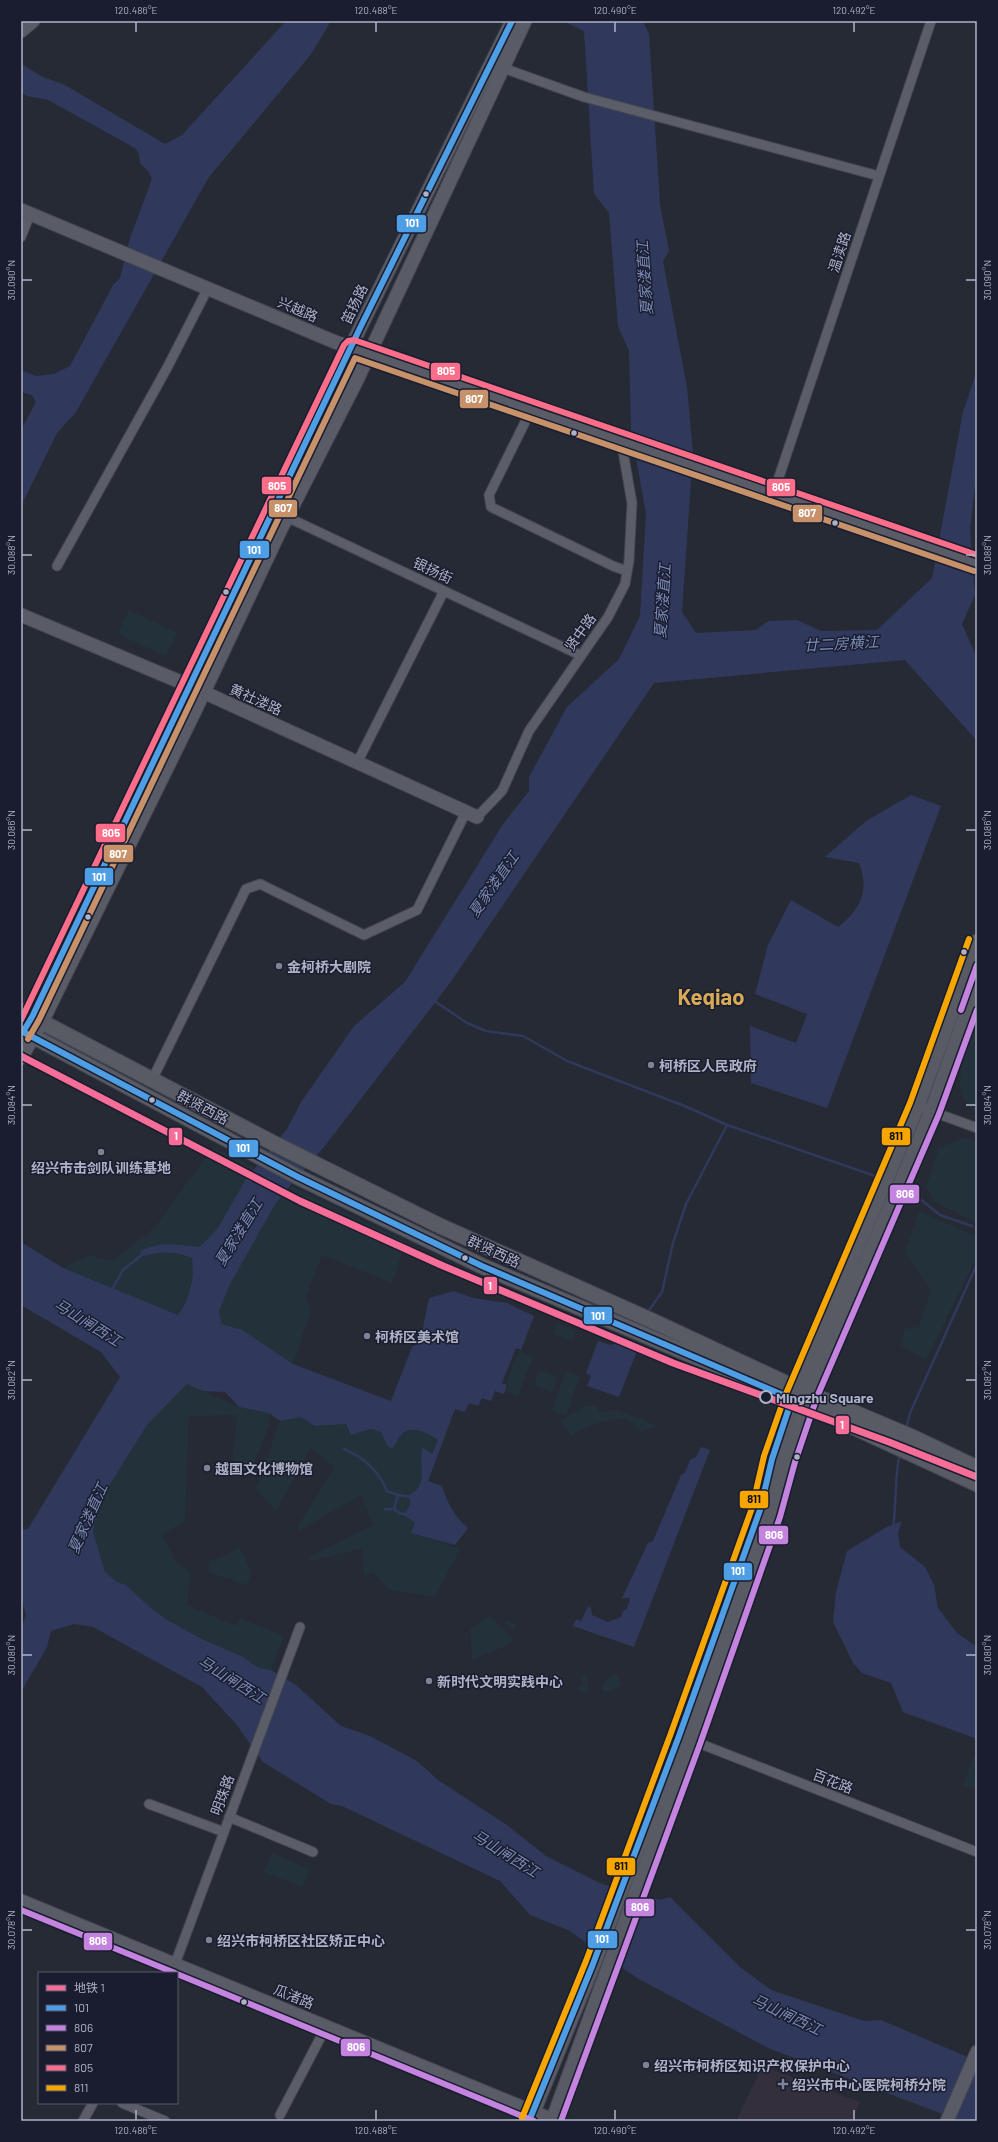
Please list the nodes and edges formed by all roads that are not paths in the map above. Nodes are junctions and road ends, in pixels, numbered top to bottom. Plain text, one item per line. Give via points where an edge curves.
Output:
1 (33, 21) edge
2 (512, 21) edge
3 (525, 21) edge
4 (930, 21) edge
5 (21, 31) edge
6 (503, 68) junction
7 (879, 176) junction
8 (26, 212) edge
9 (21, 237) edge
10 (208, 288) junction
11 (351, 348) junction
12 (369, 355) junction
13 (531, 410) junction
14 (624, 441) junction
15 (774, 492) junction
16 (274, 511) junction
17 (286, 518) junction
18 (977, 563) edge
19 (57, 566) dead end
20 (628, 571) junction
21 (444, 591) junction
22 (21, 615) edge
23 (580, 655) junction
24 (190, 686) junction
25 (204, 693) junction
26 (357, 763) junction
27 (471, 814) junction
28 (977, 942) edge
29 (977, 986) edge
30 (32, 1016) edge
31 (25, 1034) edge
32 (21, 1058) edge
33 (152, 1080) junction
34 (917, 1106) junction
35 (932, 1111) junction
36 (977, 1128) edge
37 (794, 1393) junction
38 (808, 1400) junction
39 (977, 1468) edge
40 (977, 1484) edge
41 (300, 1627) dead end
42 (686, 1738) junction
43 (149, 1804) dead end
44 (229, 1817) junction
45 (224, 1832) junction
46 (313, 1852) dead end
47 (977, 1852) edge
48 (21, 1901) edge
49 (173, 1969) edge
50 (326, 2027) junction
51 (977, 2052) edge
52 (93, 2104) edge
53 (124, 2104) edge
54 (280, 2115) dead end
55 (531, 2117) edge
56 (83, 2121) edge
57 (165, 2121) edge
58 (554, 2121) edge
59 (947, 2121) edge

1 - 5 street
2 - 11 street, 笛扬路
3 - 6 street, 笛扬路
4 - 7 street, 温渎路
6 - 7 street via 584,97
6 - 12 street, 笛扬路
7 - 15 street, 温渎路
8 - 9 street
8 - 10 street, 兴越路
10 - 11 street, 兴越路
10 - 19 street via 167,368
11 - 12 street, 兴越路
11 - 16 street, 笛扬路
12 - 13 street, 兴越路
12 - 17 street, 笛扬路
13 - 14 street, 兴越路
13 - 20 street via 489,495 491,507
14 - 15 street, 兴越路
14 - 20 street, 贤中路 via 632,503
15 - 18 street, 兴越路
16 - 17 street, 银扬街
16 - 24 street, 笛扬路
17 - 21 street, 银扬街
17 - 25 street, 笛扬路
20 - 23 street, 贤中路 via 625,584 608,617
21 - 23 street, 银扬街
21 - 26 street
22 - 24 street, 黄社溇路
23 - 27 street, 贤中路 via 529,731 502,791
24 - 25 street, 黄社溇路
24 - 30 street, 笛扬路
25 - 26 street, 黄社溇路
25 - 30 street, 笛扬路
26 - 27 street, 黄社溇路
27 - 33 street, 贤中路 via 418,910 364,935 260,884 246,889
28 - 34 main road
29 - 35 main road
30 - 31 street, 笛扬路
30 - 33 main road, 群贤西路
31 - 32 street, 笛扬路
31 - 37 main road, 群贤西路 via 298,1177 482,1266
33 - 37 main road, 群贤西路 via 438,1225 657,1323
34 - 35 street
34 - 37 main road
35 - 36 street
35 - 38 main road
37 - 38 main road, 群贤西路
37 - 42 main road via 772,1459 760,1510
38 - 39 main road, 群贤西路 via 894,1429
38 - 40 main road, 群贤西路 via 908,1453
38 - 42 main road via 772,1514
41 - 44 street, 明珠路
42 - 47 street, 百花路
42 - 55 main road via 636,1851
42 - 58 main road via 650,1858
43 - 45 street
44 - 45 street, 明珠路
44 - 46 street
45 - 49 street, 明珠路
48 - 49 street, 瓜渚路
49 - 50 street, 瓜渚路
50 - 54 street
50 - 55 street, 瓜渚路
51 - 59 street
52 - 56 street
53 - 57 street
55 - 58 street, 瓜渚路

